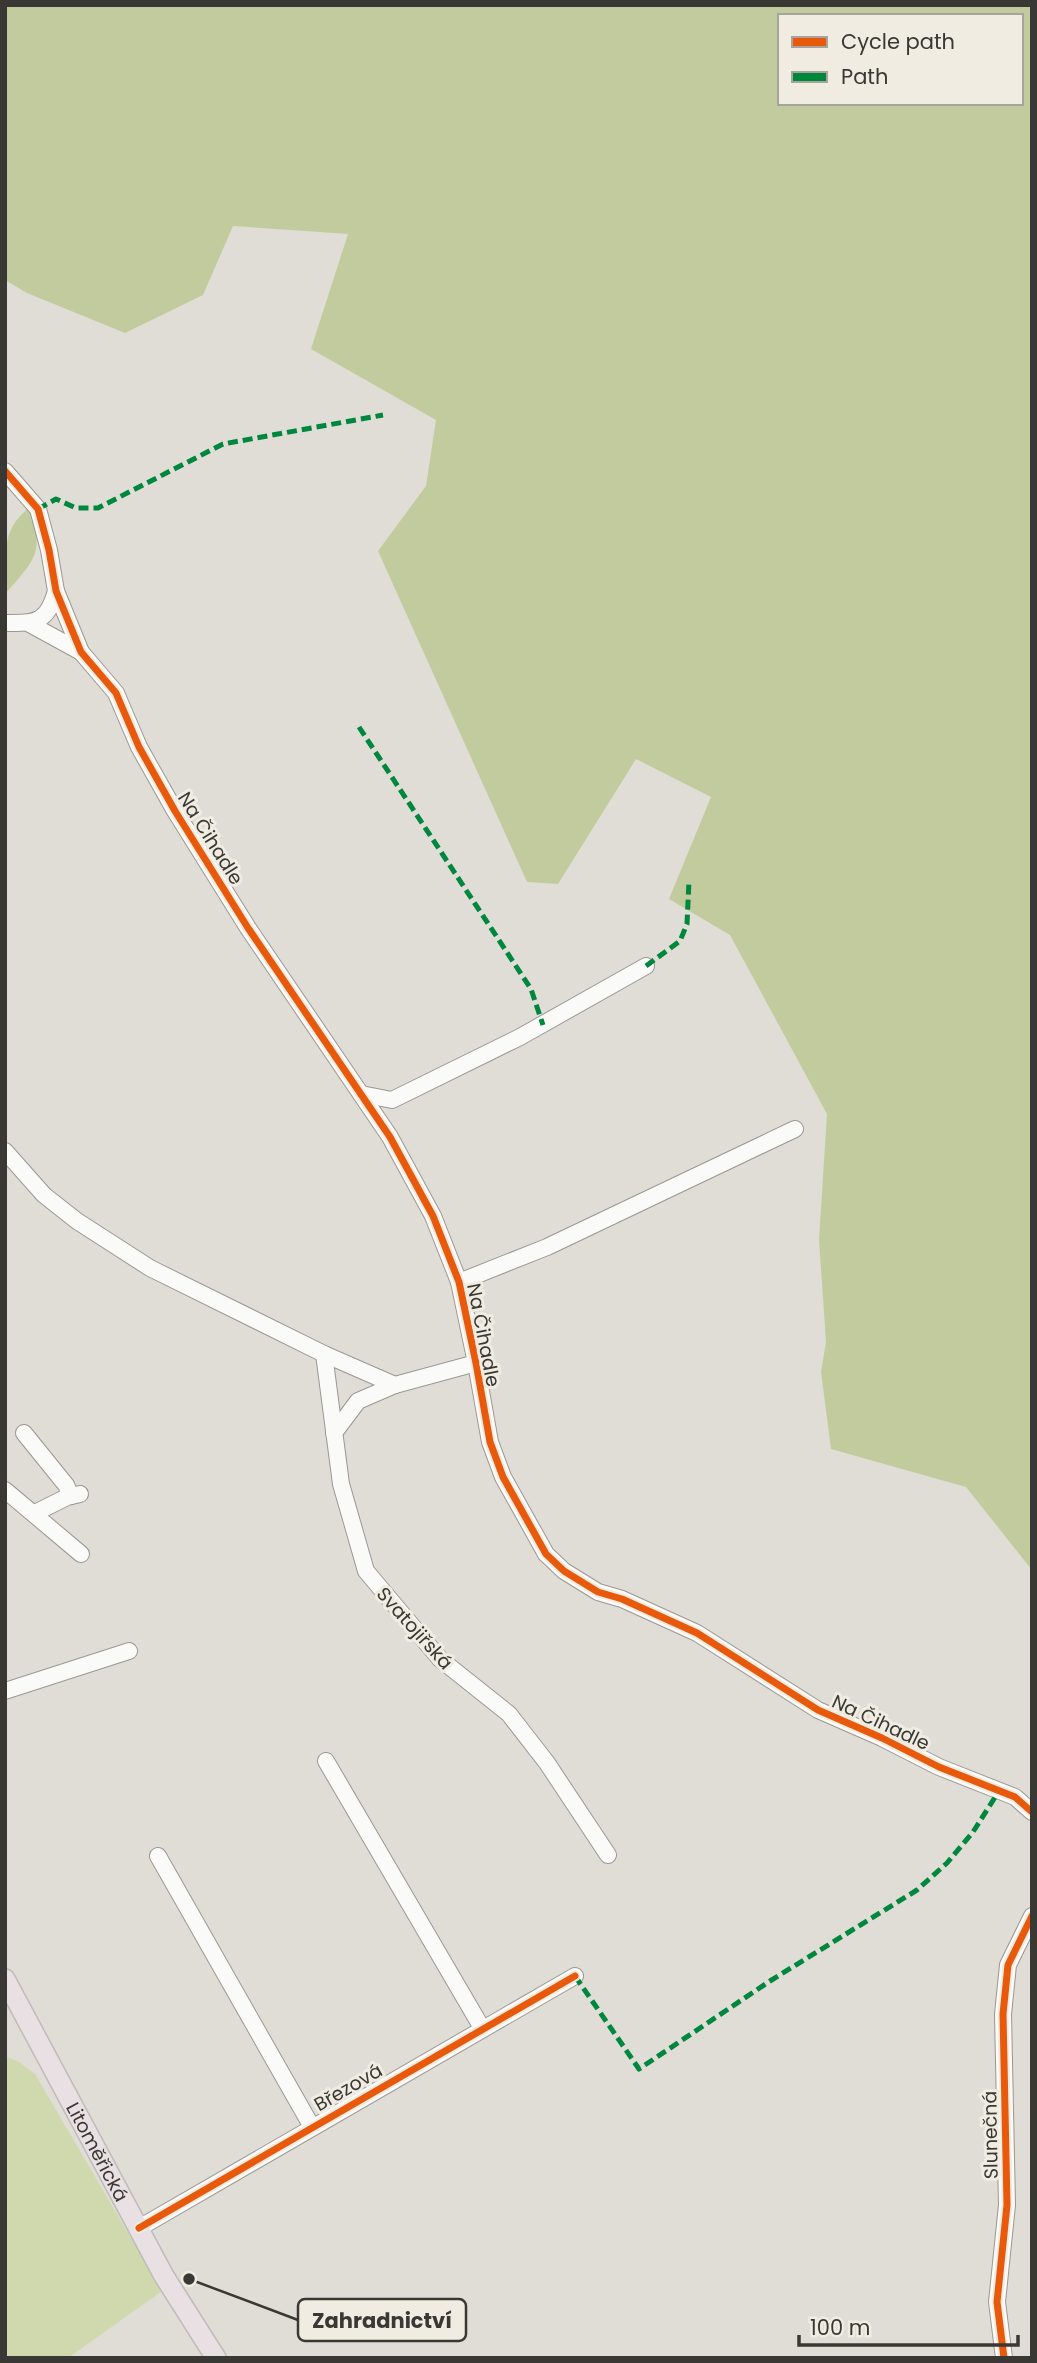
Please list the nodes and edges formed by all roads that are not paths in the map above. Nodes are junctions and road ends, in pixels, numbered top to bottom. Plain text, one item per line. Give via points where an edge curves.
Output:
1 (5, 471) edge
2 (56, 591) junction
3 (5, 623) edge
4 (27, 623) junction
5 (81, 652) junction
6 (646, 966) dead end
7 (361, 1094) junction
8 (795, 1129) dead end
9 (5, 1151) edge
10 (459, 1282) junction
11 (324, 1354) junction
12 (477, 1363) junction
13 (395, 1385) junction
14 (24, 1433) dead end
15 (334, 1433) junction
16 (5, 1490) edge
17 (35, 1514) junction
18 (81, 1553) dead end
19 (129, 1651) dead end
20 (5, 1691) edge
21 (326, 1761) dead end
22 (1032, 1812) edge
23 (158, 1856) dead end
24 (608, 1856) dead end
25 (1032, 1916) edge
26 (575, 1976) dead end
27 (5, 1979) edge
28 (482, 2028) junction
29 (312, 2127) junction
30 (139, 2228) junction
31 (216, 2358) edge
32 (1004, 2358) edge

1 - 2 street, Na Čihadle via 38,509
2 - 4 street via 52,607 43,617
2 - 5 street, Na Čihadle
3 - 4 street
4 - 5 street
5 - 7 street, Na Čihadle via 116,693 139,747 175,811
6 - 7 street via 520,1037 392,1100
7 - 10 street, Na Čihadle via 410,1171
8 - 10 street via 547,1247
9 - 11 street via 44,1195 150,1268
10 - 12 street, Na Čihadle
11 - 13 street
11 - 15 street, Svatojiřská
12 - 13 street
12 - 22 street, Na Čihadle via 490,1442 503,1477 546,1554 564,1571 598,1592 697,1633 818,1710 1014,1797
13 - 15 street via 358,1401
14 - 17 street via 76,1495
15 - 24 street, Svatojiřská via 341,1484 366,1571 440,1660 509,1714
16 - 17 street
17 - 18 street
19 - 20 street
21 - 28 street
23 - 29 street, Březová
25 - 32 street, Slunečná via 1007,1965 1003,2014 1007,2204 997,2302
26 - 28 street, Březová
27 - 30 main road, Litoměřická
28 - 29 street, Březová
29 - 30 street, Březová
30 - 31 main road, Litoměřická

